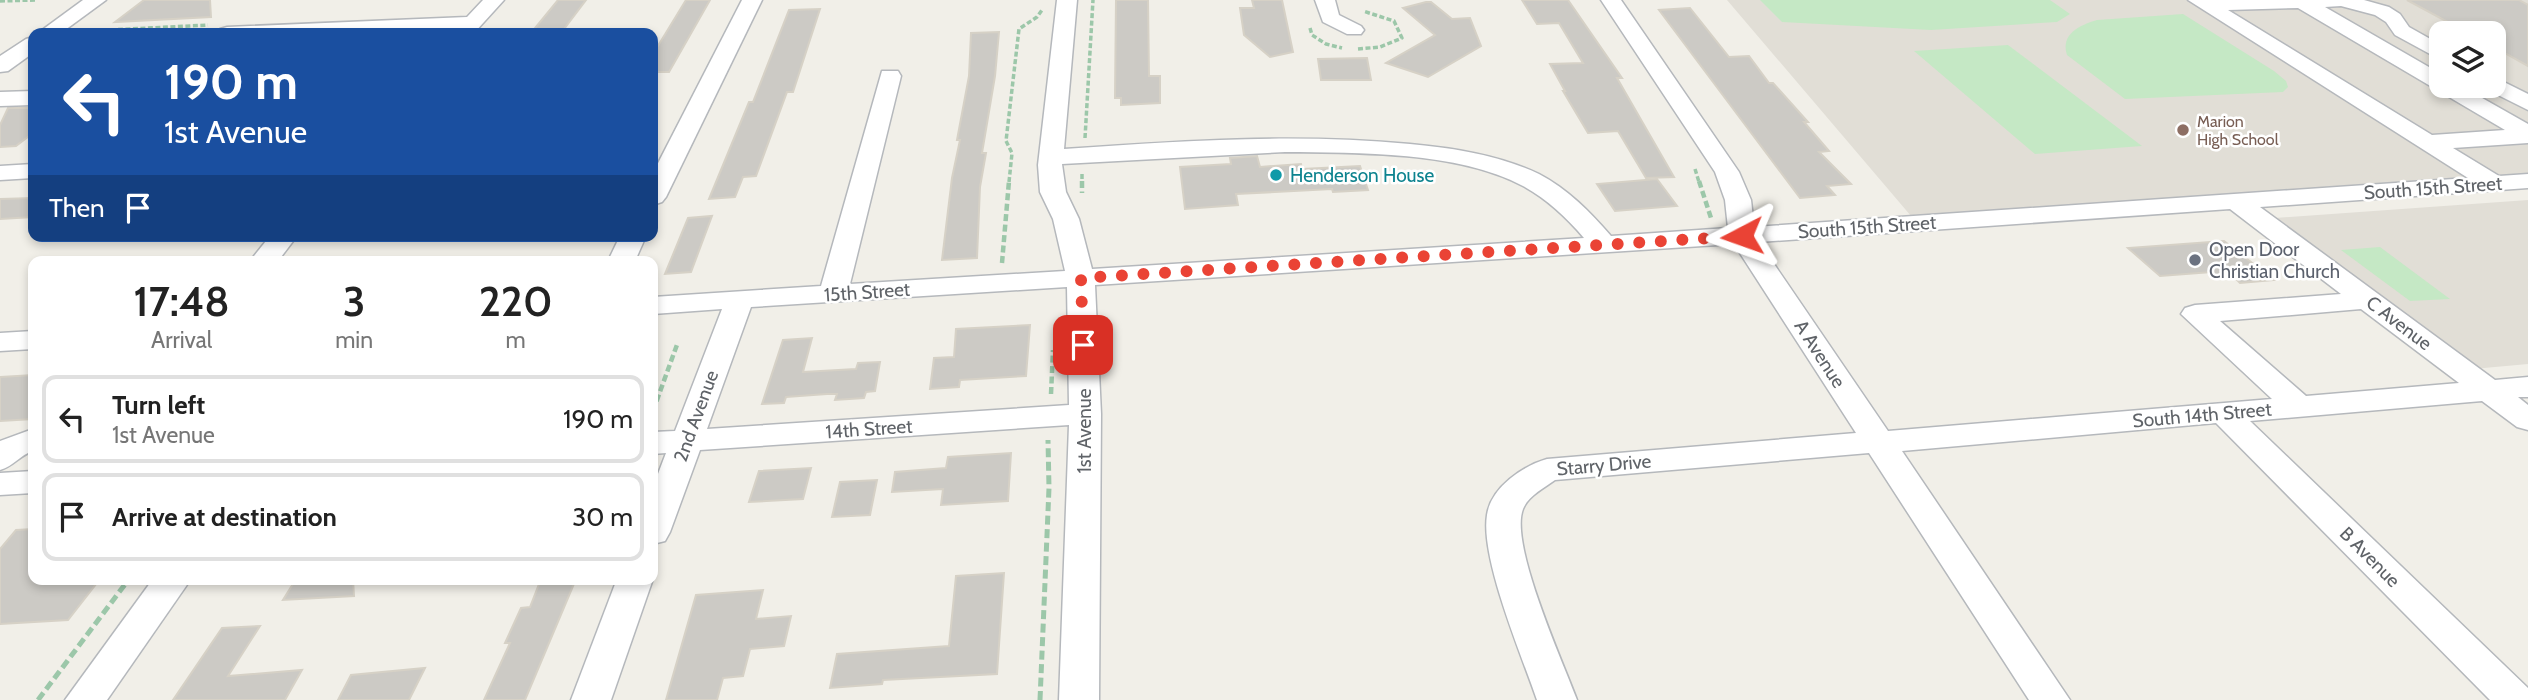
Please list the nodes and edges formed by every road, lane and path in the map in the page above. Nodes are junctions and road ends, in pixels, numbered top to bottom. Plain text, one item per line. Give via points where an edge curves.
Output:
1 (36, 0) edge
2 (96, 0) edge
3 (494, 0) edge
4 (752, 0) edge
5 (1043, 0) edge
6 (1067, 0) edge
7 (1093, 0) edge
8 (1325, 0) edge
9 (1611, 0) edge
10 (0, 1) edge
11 (2301, 1) edge
12 (2203, 3) edge
13 (55, 28) edge
14 (468, 28) edge
15 (1354, 30) dead end
16 (2429, 47) edge
17 (890, 76) dead end
18 (2429, 77) edge
19 (2506, 91) edge
20 (28, 98) edge
21 (2465, 98) edge
22 (0, 99) edge
23 (2528, 103) edge
24 (2528, 135) edge
25 (2428, 142) junction
26 (1084, 155) junction
27 (1051, 157) junction
28 (1695, 168) dead end
29 (28, 172) edge
30 (0, 173) edge
31 (2528, 181) edge
32 (2495, 184) junction
33 (658, 187) edge
34 (2236, 202) junction
35 (1086, 203) dead end
36 (1698, 221) dead end
37 (1742, 236) junction
38 (279, 242) edge
39 (1604, 245) junction
40 (267, 256) edge
41 (1002, 268) dead end
42 (1081, 278) junction
43 (833, 294) junction
44 (2368, 300) junction
45 (738, 301) junction
46 (658, 305) edge
47 (28, 340) edge
48 (1053, 341) dead end
49 (0, 342) edge
50 (678, 342) dead end
51 (2528, 387) edge
52 (2490, 391) junction
53 (1037, 396) dead end
54 (658, 397) edge
55 (2300, 407) junction
56 (1085, 414) junction
57 (2225, 414) junction
58 (2528, 420) edge
59 (1042, 440) dead end
60 (687, 441) junction
61 (28, 442) edge
62 (1877, 442) junction
63 (658, 443) edge
64 (0, 459) edge
65 (28, 482) edge
66 (0, 484) edge
67 (658, 519) edge
68 (124, 585) edge
69 (169, 585) edge
70 (633, 585) edge
71 (38, 700) edge
72 (85, 700) edge
73 (590, 700) edge
74 (1040, 700) edge
75 (1079, 700) edge
76 (1557, 700) edge
77 (2050, 700) edge
78 (2515, 700) edge

1 - 10 path
2 - 13 street
3 - 14 street
4 - 33 street
5 - 41 path via 1041,12 1019,29 1006,142 1012,153
6 - 27 street, 1st Avenue
7 - 26 path
8 - 15 street via 1330,18
9 - 37 street, A Avenue via 1727,172 1738,200
11 - 12 street
11 - 16 street via 2342,0 2382,11 2402,31
11 - 18 street
12 - 25 street
17 - 43 street
19 - 23 street
20 - 22 street
21 - 24 street
24 - 25 street
25 - 32 street
26 - 27 street
26 - 35 path
26 - 39 street via 1289,144 1368,145 1454,157 1542,186 1580,216
27 - 42 street, 1st Avenue via 1053,192 1066,219
28 - 36 path via 1712,220
29 - 30 street
31 - 32 street, South 15th Street
32 - 34 street, South 15th Street
34 - 37 street, South 15th Street
34 - 44 street, C Avenue
37 - 39 street, South 15th Street
37 - 62 street, A Avenue
38 - 40 street
39 - 42 street, South 15th Street
42 - 43 street, 15th Street
42 - 56 street, 1st Avenue
43 - 45 street, 15th Street
44 - 52 street, C Avenue
44 - 55 street via 2195,314
45 - 46 street, 15th Street
45 - 60 street, 2nd Avenue
47 - 49 street
48 - 53 path via 1051,396
50 - 54 path
51 - 52 street, South 14th Street
52 - 55 street, South 14th Street
52 - 58 street, C Avenue
55 - 57 street, South 14th Street
56 - 60 street, 14th Street
56 - 75 street, 1st Avenue
57 - 62 street, South 14th Street
57 - 78 street, B Avenue
59 - 74 path via 1049,440 1049,476
60 - 63 street, 14th Street
60 - 67 street, 2nd Avenue
61 - 64 street via 14,446
62 - 76 street, Starry Drive via 1547,470 1519,488 1504,514 1506,550
62 - 77 street, A Avenue
65 - 66 street
68 - 71 path
69 - 72 street
70 - 73 street

